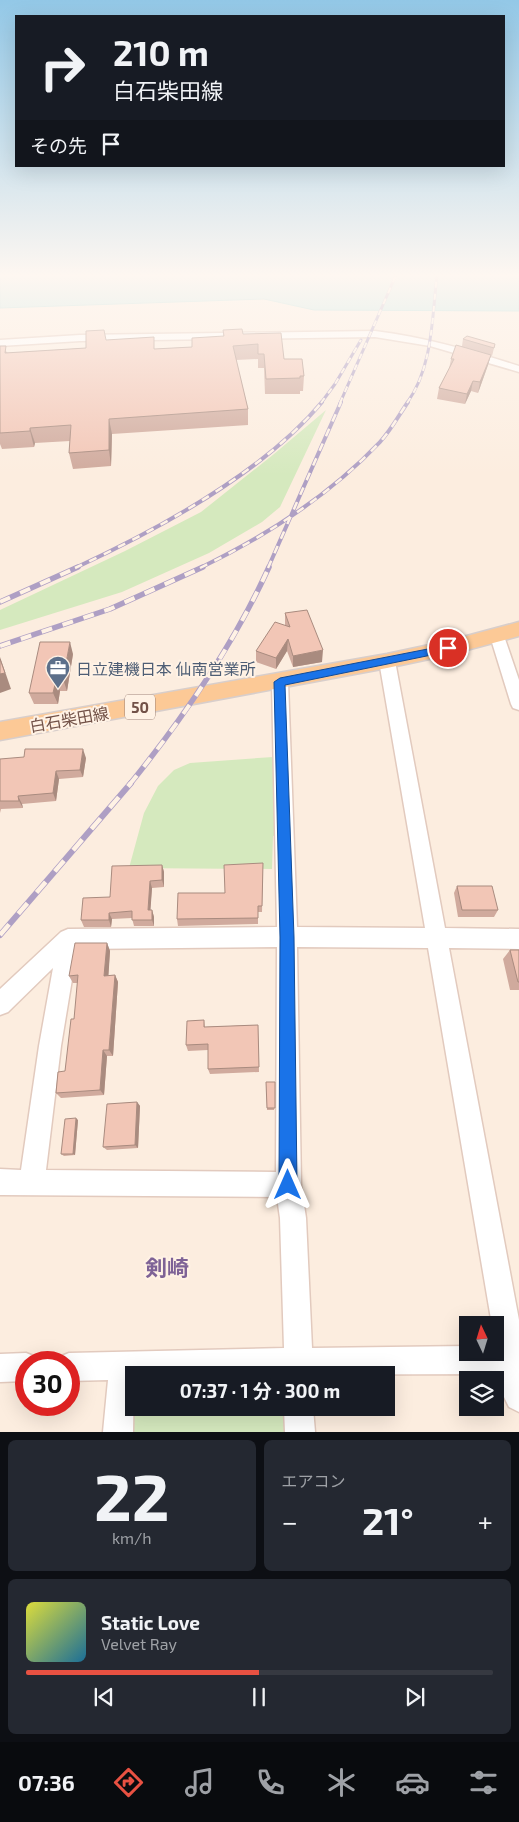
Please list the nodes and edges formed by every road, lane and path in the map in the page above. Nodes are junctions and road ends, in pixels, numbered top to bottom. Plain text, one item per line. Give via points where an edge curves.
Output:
1 (21, 342) edge
2 (428, 342) edge
3 (0, 343) edge
4 (519, 369) edge
5 (519, 629) edge
6 (497, 636) junction
7 (387, 661) junction
8 (280, 682) junction
9 (519, 702) edge
10 (0, 731) edge
11 (287, 937) junction
12 (438, 938) junction
13 (68, 939) junction
14 (519, 939) edge
15 (0, 1004) edge
16 (0, 1182) edge
17 (32, 1183) junction
18 (288, 1185) junction
19 (516, 1360) edge
20 (123, 1366) joint
21 (298, 1366) edge
22 (352, 1366) edge
23 (80, 1367) edge
24 (0, 1368) edge
25 (15, 1368) edge
26 (519, 1397) edge
27 (299, 1416) edge
28 (118, 1432) edge
29 (300, 1432) edge

1 - 3 street
2 - 4 street
5 - 6 main road, 白石柴田線 / 50
6 - 7 main road, 白石柴田線 / 50
6 - 9 street
7 - 8 main road, 白石柴田線 / 50
7 - 12 street
8 - 10 main road, 白石柴田線 / 50
8 - 11 street
11 - 12 street
11 - 13 street
11 - 18 street
12 - 14 street
12 - 19 street
13 - 15 street
13 - 17 street
16 - 17 street
17 - 18 street
18 - 21 street via 294,1218
19 - 22 street
19 - 26 street
20 - 23 street
20 - 28 street
24 - 25 street
27 - 29 street

